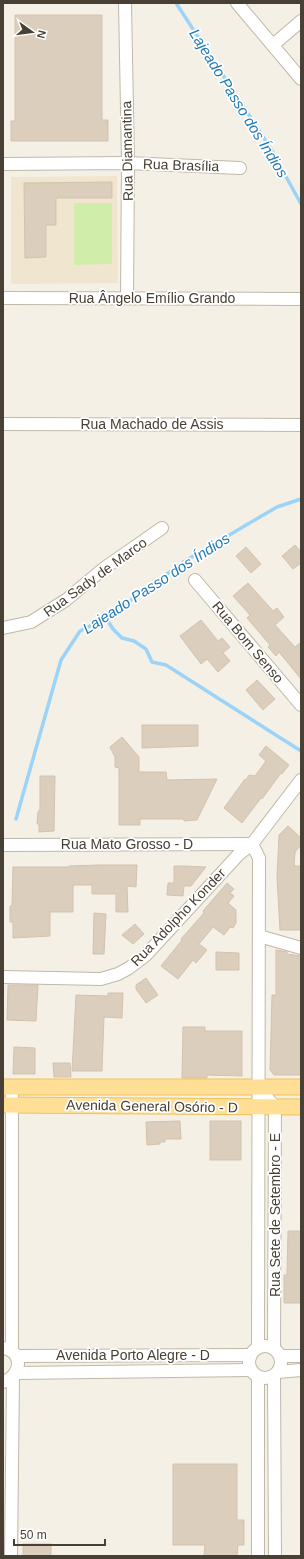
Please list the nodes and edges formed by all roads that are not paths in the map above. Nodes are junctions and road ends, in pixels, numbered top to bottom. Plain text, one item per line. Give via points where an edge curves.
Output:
1 (125, 3) edge
2 (237, 3) edge
3 (301, 21) edge
4 (273, 45) junction
5 (301, 78) edge
6 (128, 163) junction
7 (3, 164) edge
8 (240, 168) dead end
9 (3, 298) edge
10 (127, 298) junction
11 (301, 299) edge
12 (3, 424) edge
13 (301, 425) edge
14 (162, 528) dead end
15 (195, 580) dead end
16 (3, 628) edge
17 (301, 705) edge
18 (301, 780) edge
19 (252, 844) junction
20 (3, 845) edge
21 (259, 936) junction
22 (301, 948) edge
23 (3, 977) edge
24 (7, 1087) edge
25 (258, 1087) junction
26 (301, 1087) edge
27 (7, 1105) edge
28 (258, 1107) junction
29 (275, 1107) junction
30 (301, 1107) edge
31 (254, 1351) junction
32 (10, 1352) edge
33 (277, 1353) junction
34 (301, 1356) edge
35 (301, 1370) edge
36 (254, 1374) junction
37 (276, 1374) junction
38 (11, 1378) edge
39 (11, 1556) edge
40 (258, 1556) edge
41 (275, 1556) edge

1 - 6 street, Rua Diamantina
2 - 4 street
3 - 4 street
4 - 5 street
6 - 7 street, Rua Brasília
6 - 8 street, Rua Brasília
6 - 10 street, Rua Diamantina
9 - 10 street, Rua Ângelo Emílio Grando
10 - 11 street, Rua Ângelo Emílio Grando
12 - 13 street, Rua Machado de Assis
14 - 16 street, Rua Sady de Marco via 103,569 66,600 31,622
15 - 17 street, Rua Bom Senso
18 - 19 street, Rua Adolpho Konder
19 - 20 street, Rua Mato Grosso - D
19 - 21 street, Rua Sete de Setembro - E via 259,858
19 - 23 street, Rua Adolpho Konder via 239,854 146,954 118,974 101,979
21 - 22 street
21 - 25 street, Rua Sete de Setembro - E
24 - 25 main road, Avenida General Osório - D
24 - 27 street
25 - 26 main road, Avenida General Osório - D
25 - 28 street, Rua Sete de Setembro - E
25 - 29 street
27 - 28 main road, Avenida General Osório - D
27 - 32 street
28 - 29 main road, Avenida General Osório - D
28 - 31 street, Rua Sete de Setembro - E
29 - 30 main road, Avenida General Osório - D
29 - 33 street, Rua Sete de Setembro - E
31 - 32 street, Avenida Porto Alegre - D
31 - 33 street via 263,1346
31 - 36 street via 249,1365
32 - 38 street via 18,1367
33 - 34 street
33 - 37 street via 281,1364
35 - 37 street
36 - 37 street via 266,1379
36 - 38 street, Avenida Porto Alegre - D
36 - 40 street
37 - 41 street
38 - 39 street

